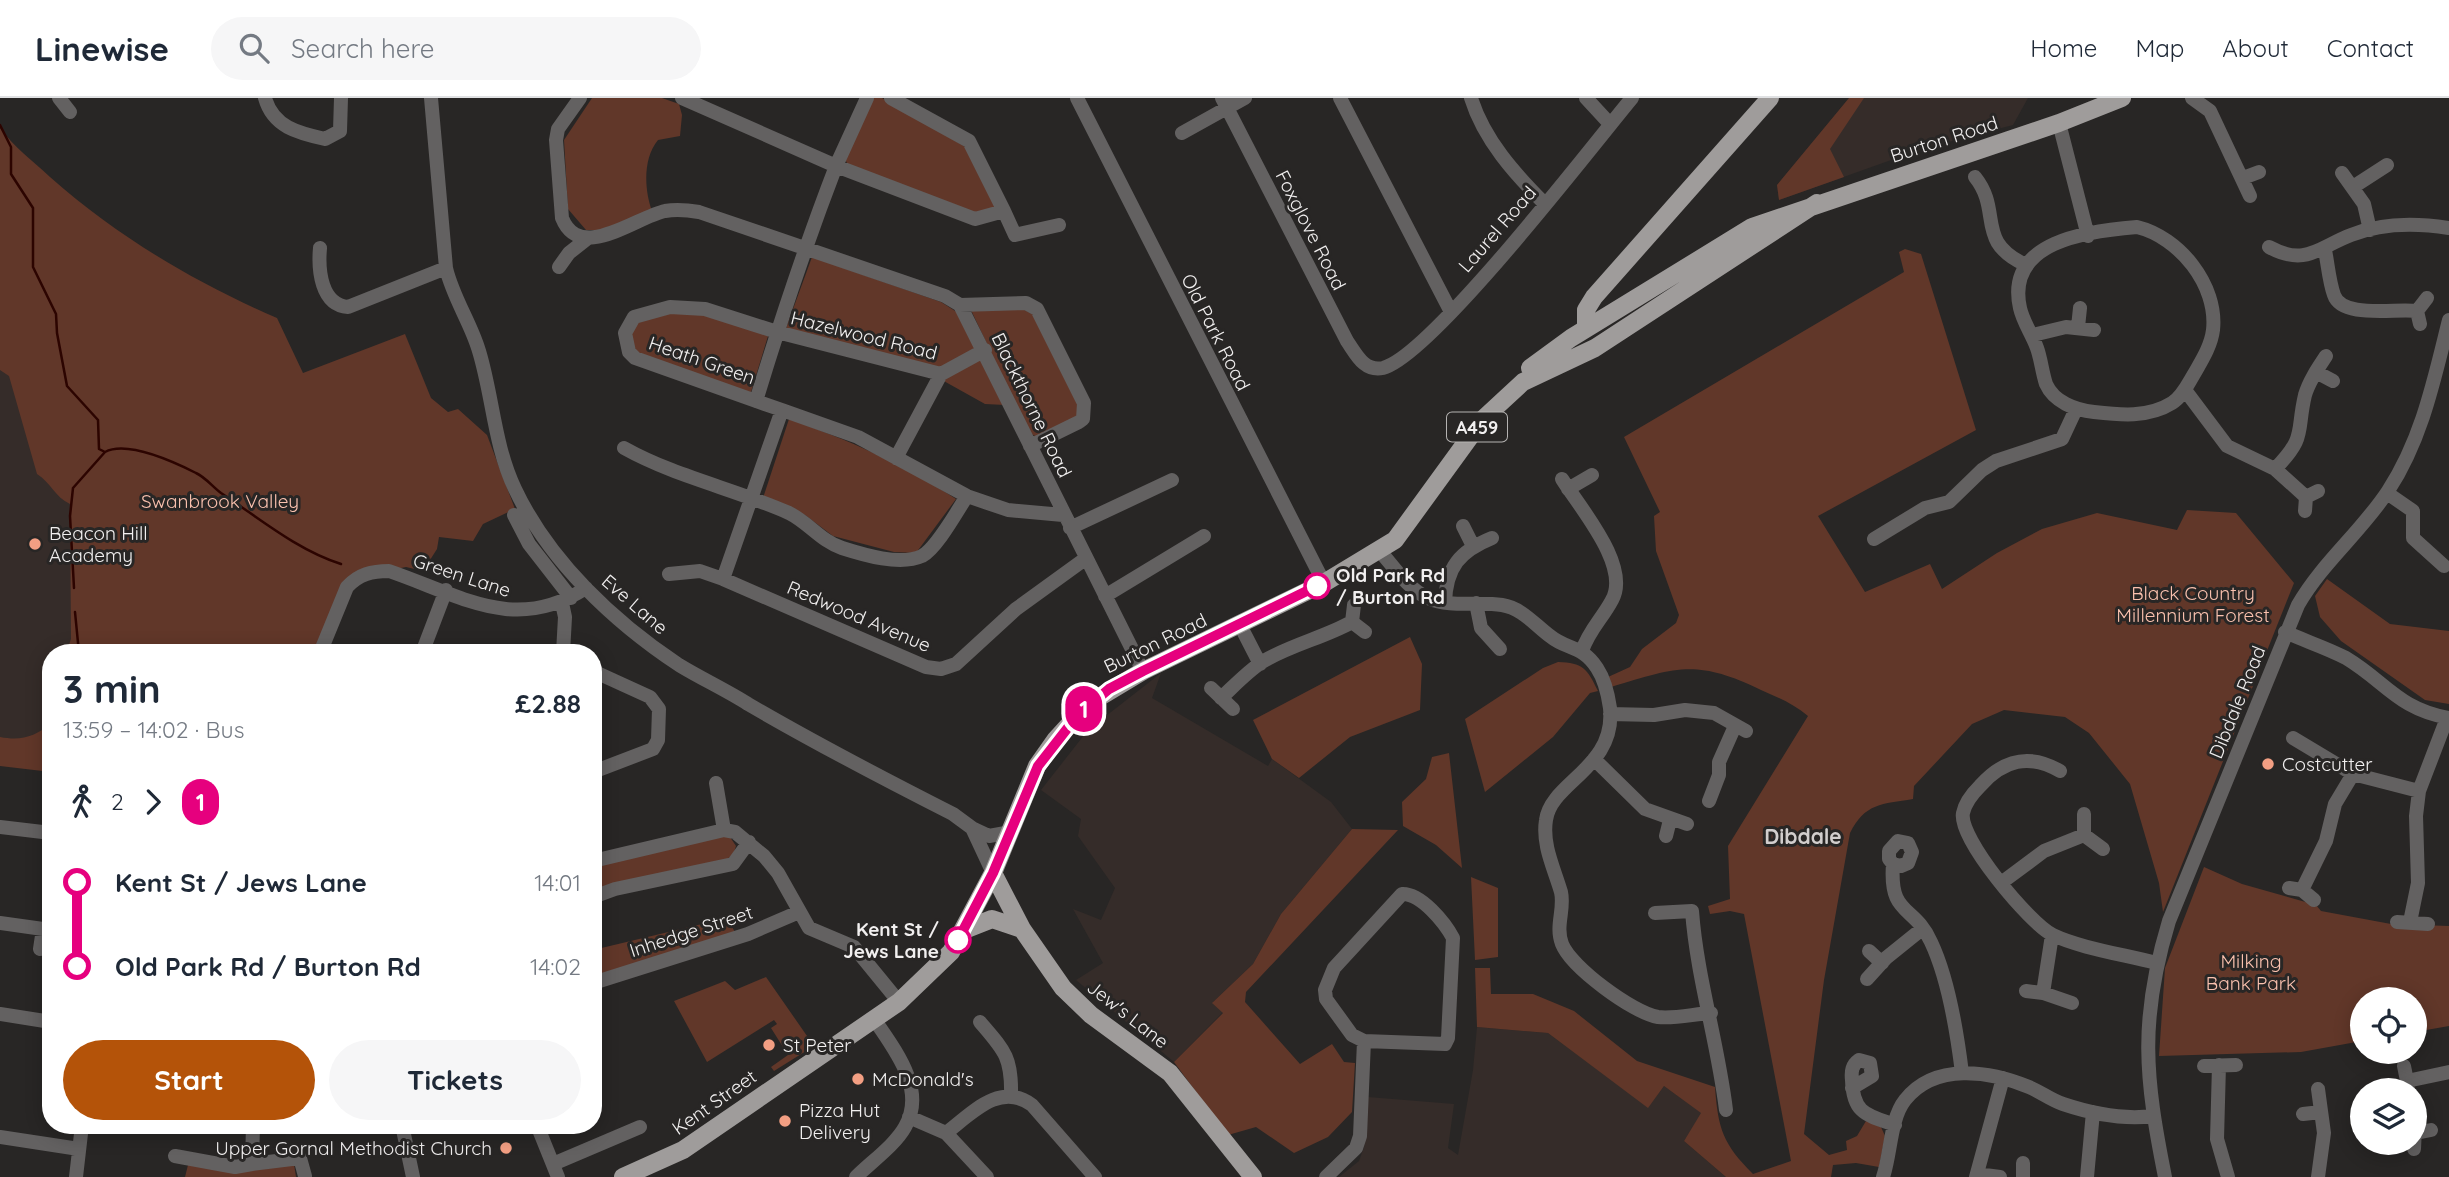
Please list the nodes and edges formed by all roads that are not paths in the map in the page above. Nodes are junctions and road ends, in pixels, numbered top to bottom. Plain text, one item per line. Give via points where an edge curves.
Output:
1 (59, 98) edge
2 (265, 98) edge
3 (341, 98) edge
4 (431, 98) edge
5 (580, 98) edge
6 (682, 98) edge
7 (867, 98) edge
8 (891, 98) edge
9 (1077, 98) edge
10 (1245, 98) edge
11 (1340, 98) edge
12 (1471, 98) edge
13 (1586, 98) edge
14 (1632, 98) edge
15 (1770, 98) edge
16 (2122, 98) edge
17 (2192, 98) edge
18 (1224, 103) edge
19 (70, 111) dead end
20 (2059, 123) junction
21 (1610, 124) junction
22 (1182, 132) dead end
23 (2387, 165) dead end
24 (836, 166) junction
25 (2259, 172) dead end
26 (2342, 173) dead end
27 (2243, 178) junction
28 (1985, 182) dead end
29 (2353, 187) junction
30 (2250, 195) dead end
31 (1817, 202) junction
32 (1545, 204) junction
33 (1004, 211) junction
34 (1670, 215) junction
35 (1059, 225) dead end
36 (565, 226) junction
37 (2449, 228) edge
38 (2370, 230) junction
39 (2088, 236) junction
40 (588, 238) junction
41 (805, 246) junction
42 (2269, 247) dead end
43 (320, 248) dead end
44 (2325, 250) junction
45 (569, 253) junction
46 (2026, 265) junction
47 (559, 267) dead end
48 (446, 268) junction
49 (1699, 282) junction
50 (1641, 296) junction
51 (2427, 298) dead end
52 (960, 305) junction
53 (2080, 308) dead end
54 (1617, 311) junction
55 (1451, 312) junction
56 (2449, 320) edge
57 (2078, 327) junction
58 (1586, 329) junction
59 (2094, 330) dead end
60 (777, 332) junction
61 (2033, 335) junction
62 (1612, 337) junction
63 (985, 350) junction
64 (2326, 356) dead end
65 (1377, 368) joint
66 (2315, 372) junction
67 (941, 374) junction
68 (2333, 381) dead end
69 (2185, 390) junction
70 (756, 401) junction
71 (2076, 409) junction
72 (782, 410) junction
73 (1030, 446) junction
74 (624, 448) dead end
75 (896, 458) junction
76 (2275, 469) junction
77 (1592, 475) dead end
78 (1172, 480) dead end
79 (2387, 493) junction
80 (967, 496) junction
81 (751, 500) junction
82 (2310, 500) dead end
83 (514, 515) dead end
84 (1066, 522) junction
85 (1463, 526) dead end
86 (1204, 536) dead end
87 (1492, 538) dead end
88 (1874, 539) dead end
89 (1473, 546) junction
90 (1379, 550) junction
91 (1085, 559) junction
92 (2444, 566) dead end
93 (669, 574) dead end
94 (723, 579) junction
95 (1324, 583) junction
96 (586, 588) junction
97 (446, 590) junction
98 (1105, 596) junction
99 (567, 600) junction
100 (1445, 603) junction
101 (1476, 603) junction
102 (1354, 605) dead end
103 (1352, 622) junction
104 (1240, 625) junction
105 (1365, 632) dead end
106 (2285, 632) junction
107 (324, 644) edge
108 (425, 644) edge
109 (564, 644) edge
110 (1489, 645) dead end
111 (1582, 651) junction
112 (1260, 664) junction
113 (1143, 671) junction
114 (602, 675) edge
115 (1233, 709) dead end
116 (1610, 714) junction
117 (2448, 718) edge
118 (2303, 737) dead end
119 (1594, 759) junction
120 (602, 769) edge
121 (2060, 771) dead end
122 (2353, 774) junction
123 (716, 783) dead end
124 (2419, 791) junction
125 (1709, 801) dead end
126 (2084, 814) dead end
127 (1670, 820) junction
128 (1687, 824) dead end
129 (0, 828) edge
130 (971, 828) junction
131 (724, 830) junction
132 (42, 832) edge
133 (1011, 832) junction
134 (2084, 835) junction
135 (1666, 836) dead end
136 (749, 842) junction
137 (2103, 849) dead end
138 (602, 859) edge
139 (1893, 864) dead end
140 (993, 873) junction
141 (2001, 883) junction
142 (602, 893) edge
143 (2314, 900) dead end
144 (799, 912) junction
145 (1655, 913) dead end
146 (0, 923) edge
147 (2428, 924) dead end
148 (42, 929) edge
149 (1022, 929) junction
150 (1922, 929) junction
151 (964, 930) junction
152 (2052, 935) junction
153 (42, 936) edge
154 (40, 949) dead end
155 (1869, 951) dead end
156 (1882, 963) junction
157 (2156, 963) junction
158 (1867, 979) dead end
159 (602, 980) edge
160 (2026, 991) dead end
161 (2043, 993) junction
162 (899, 1002) junction
163 (2072, 1003) dead end
164 (1711, 1013) junction
165 (0, 1014) edge
166 (874, 1019) junction
167 (42, 1021) edge
168 (980, 1022) dead end
169 (1364, 1041) junction
170 (2236, 1065) dead end
171 (2449, 1072) edge
172 (1962, 1073) junction
173 (2003, 1078) junction
174 (2412, 1078) edge
175 (1852, 1088) dead end
176 (2318, 1089) dead end
177 (1011, 1095) junction
178 (1726, 1110) dead end
179 (2093, 1112) junction
180 (2321, 1112) junction
181 (2304, 1114) dead end
182 (2153, 1116) junction
183 (909, 1117) junction
184 (1895, 1125) junction
185 (640, 1127) dead end
186 (2431, 1130) dead end
187 (2427, 1131) edge
188 (946, 1133) junction
189 (81, 1134) edge
190 (253, 1134) edge
191 (404, 1134) edge
192 (541, 1134) edge
193 (0, 1137) edge
194 (79, 1149) junction
195 (181, 1161) dead end
196 (252, 1164) junction
197 (556, 1170) edge
198 (1977, 1175) edge
199 (305, 1176) edge
200 (986, 1176) edge
201 (76, 1177) edge
202 (413, 1177) edge
203 (623, 1177) edge
204 (856, 1177) edge
205 (1095, 1177) edge
206 (1253, 1177) edge
207 (1326, 1177) edge
208 (1883, 1177) edge
209 (2000, 1177) edge
210 (2087, 1177) edge
211 (2165, 1177) edge
212 (2228, 1177) edge
213 (2318, 1177) edge

1 - 19 street
2 - 3 street via 276,120 301,134 325,139 340,131
4 - 48 street, Eve Lane
5 - 36 street via 558,129 556,140
6 - 24 street
7 - 24 street, Heath Green
8 - 33 street via 969,141
9 - 95 street, Old Park Road
10 - 18 street
11 - 55 street
12 - 32 street via 1488,134 1517,176
13 - 21 street
14 - 21 street, Laurel Road
15 - 34 main road
16 - 20 main road, Burton Road
17 - 27 street via 2210,111
18 - 22 street
18 - 65 street, Foxglove Road via 1347,341 1362,363
20 - 31 main road, Burton Road
20 - 39 street
21 - 32 street, Laurel Road
23 - 29 street
24 - 33 street via 975,219
24 - 41 street, Heath Green
25 - 27 street
26 - 29 street
27 - 30 street
28 - 46 street via 1995,242 2010,258
29 - 38 street via 2364,204
31 - 49 main road, Burton Road
31 - 50 main road, Burton Road via 1752,227
32 - 55 street, Laurel Road
33 - 35 street via 1015,235
34 - 54 main road via 1615,294
34 - 58 main road via 1594,297 1586,310
36 - 40 street
36 - 45 street
37 - 38 street via 2418,224
38 - 44 street
39 - 46 street via 2045,247
39 - 69 street via 2144,229 2167,241 2190,262 2206,293 2213,328 2211,342
40 - 41 street via 680,209
40 - 45 street
41 - 52 street
41 - 60 street, Heath Green
42 - 44 street via 2296,255
43 - 48 street via 318,268 330,300 338,306 348,307
44 - 51 street via 2334,297 2341,305 2419,317
45 - 47 street
46 - 61 street via 2020,308
48 - 96 street, Eve Lane via 479,350 501,453 515,489 533,521
49 - 50 main road via 1689,274
49 - 62 main road, Burton Road
50 - 54 main road, Burton Road
52 - 63 street, Blackthorne Road
52 - 73 street via 1026,303 1037,309 1084,403 1083,419
53 - 57 street
54 - 58 main road, Burton Road
54 - 62 main road via 1620,326
55 - 65 street, Laurel Road via 1420,344
56 - 79 street, Dibdale Road via 2426,413 2412,451
57 - 59 street
57 - 61 street
58 - 62 main road
58 - 90 main road, A459 via 1488,403 1448,450
60 - 67 street, Hazelwood Road
60 - 70 street, Heath Green
60 - 70 street, Heath Green via 705,309 680,307 642,313 634,317 625,333 635,358
61 - 71 street via 2046,384 2057,398
62 - 90 main road, A459 via 1540,372 1503,398 1469,436 1395,540
63 - 67 street
63 - 73 street, Blackthorne Road
64 - 66 street
66 - 68 street
66 - 76 street via 2297,442
67 - 75 street
69 - 71 street via 2174,402 2142,414
69 - 76 street via 2227,446
70 - 72 street
71 - 88 street via 2062,439 1996,461 1949,502 1897,518
72 - 75 street via 858,437
72 - 81 street
73 - 84 street, Blackthorne Road
74 - 81 street via 648,462
75 - 80 street
76 - 82 street
77 - 111 street via 1565,484 1611,552 1617,580 1613,600 1590,628
78 - 84 street
79 - 92 street via 2413,511 2413,538
79 - 106 street, Dibdale Road via 2311,583
80 - 81 street via 932,548 905,560 825,541 790,514
80 - 84 street
81 - 94 street
83 - 99 street
84 - 91 street, Blackthorne Road
85 - 89 street
86 - 98 street
87 - 89 street
89 - 100 street via 1451,568
90 - 95 main road, Burton Road / A459
90 - 100 street via 1411,587
91 - 94 street, Redwood Avenue via 1016,608 956,664 941,669 926,667
91 - 98 street, Blackthorne Road
93 - 94 street, Redwood Avenue via 700,571
95 - 104 main road, Burton Road / A459
96 - 99 street, Green Lane
96 - 130 street, Eve Lane via 631,629 685,668
97 - 99 street, Green Lane via 507,612 526,612
97 - 107 street, Green Lane via 390,571 364,574 343,594
97 - 108 street
98 - 113 street, Blackthorne Road
99 - 109 street
100 - 101 street
101 - 110 street
101 - 111 street via 1506,605 1551,638
102 - 103 street
103 - 105 street
103 - 112 street
104 - 112 street
104 - 113 main road, Burton Road / A459
106 - 117 street via 2345,658 2418,710
106 - 157 street, Dibdale Road via 2168,920
111 - 116 street via 1599,671
112 - 115 street via 1216,693
113 - 133 main road, Burton Road / A459 via 1088,705 1056,739 1038,766
114 - 120 street via 650,697 659,709 658,740 653,749
116 - 119 street via 1608,733
116 - 125 street via 1714,713 1741,729 1720,762 1722,786
117 - 124 street
118 - 122 street
119 - 127 street via 1639,804
119 - 164 street via 1546,817 1547,848 1562,902 1559,925 1565,950 1639,1010 1657,1017
121 - 141 street via 2034,760 2007,764 1987,778 1967,802 1963,826
122 - 124 street
122 - 143 street via 2335,804 2326,841 2296,889
123 - 131 street
124 - 147 street via 2418,883 2404,922
126 - 134 street
127 - 128 street
127 - 135 street
129 - 132 street
130 - 133 street via 989,836
130 - 140 street, Eve Lane
131 - 136 street
131 - 138 street
133 - 140 main road, Burton Road / A459
134 - 137 street
134 - 141 street via 2044,852
136 - 142 street via 733,864
136 - 144 street via 778,873
139 - 150 street via 1894,898
140 - 149 main road, Jew's Lane
140 - 151 main road, Kent Street / A459
141 - 152 street via 2028,917
144 - 159 street, Inhedge Street via 747,934
144 - 162 street via 809,928 854,947
145 - 164 street via 1699,909 1694,945
146 - 148 street
149 - 151 main road via 992,919
149 - 206 main road, Jew's Lane via 1063,988 1091,1015 1170,1073
150 - 156 street
150 - 172 street via 1933,944 1957,1031
151 - 162 main road, Kent Street / A459 via 951,951
152 - 157 street
152 - 161 street
153 - 154 street
155 - 156 street
156 - 158 street
157 - 182 street, Dibdale Road via 2146,1053
160 - 161 street
161 - 163 street
162 - 166 main road, Kent Street / A459
164 - 178 street
165 - 167 street
166 - 183 street via 904,1064 912,1098
166 - 203 main road, Kent Street / A459 via 683,1150
168 - 177 street via 1006,1053
169 - 169 street via 1352,1035 1326,999 1328,982 1334,968 1399,897 1409,894 1453,938 1448,1038 1440,1044
169 - 207 street via 1360,1136 1356,1148
170 - 212 street via 2211,1065 2217,1139
171 - 174 street
172 - 173 street
172 - 184 street via 1936,1075 1922,1084 1905,1100
173 - 179 street
173 - 198 street
175 - 184 street via 1859,1109
176 - 180 street
177 - 188 street via 991,1100
177 - 205 street via 1032,1105
179 - 182 street via 2127,1119
179 - 210 street
180 - 181 street
180 - 213 street via 2324,1133
182 - 211 street, Dibdale Road
183 - 188 street
183 - 204 street via 905,1129
184 - 208 street
185 - 197 street
186 - 187 street
188 - 200 street
189 - 194 street
190 - 196 street
191 - 202 street
192 - 197 street
193 - 194 street
194 - 201 street
195 - 196 street via 235,1167
196 - 199 street via 300,1158
198 - 209 street

